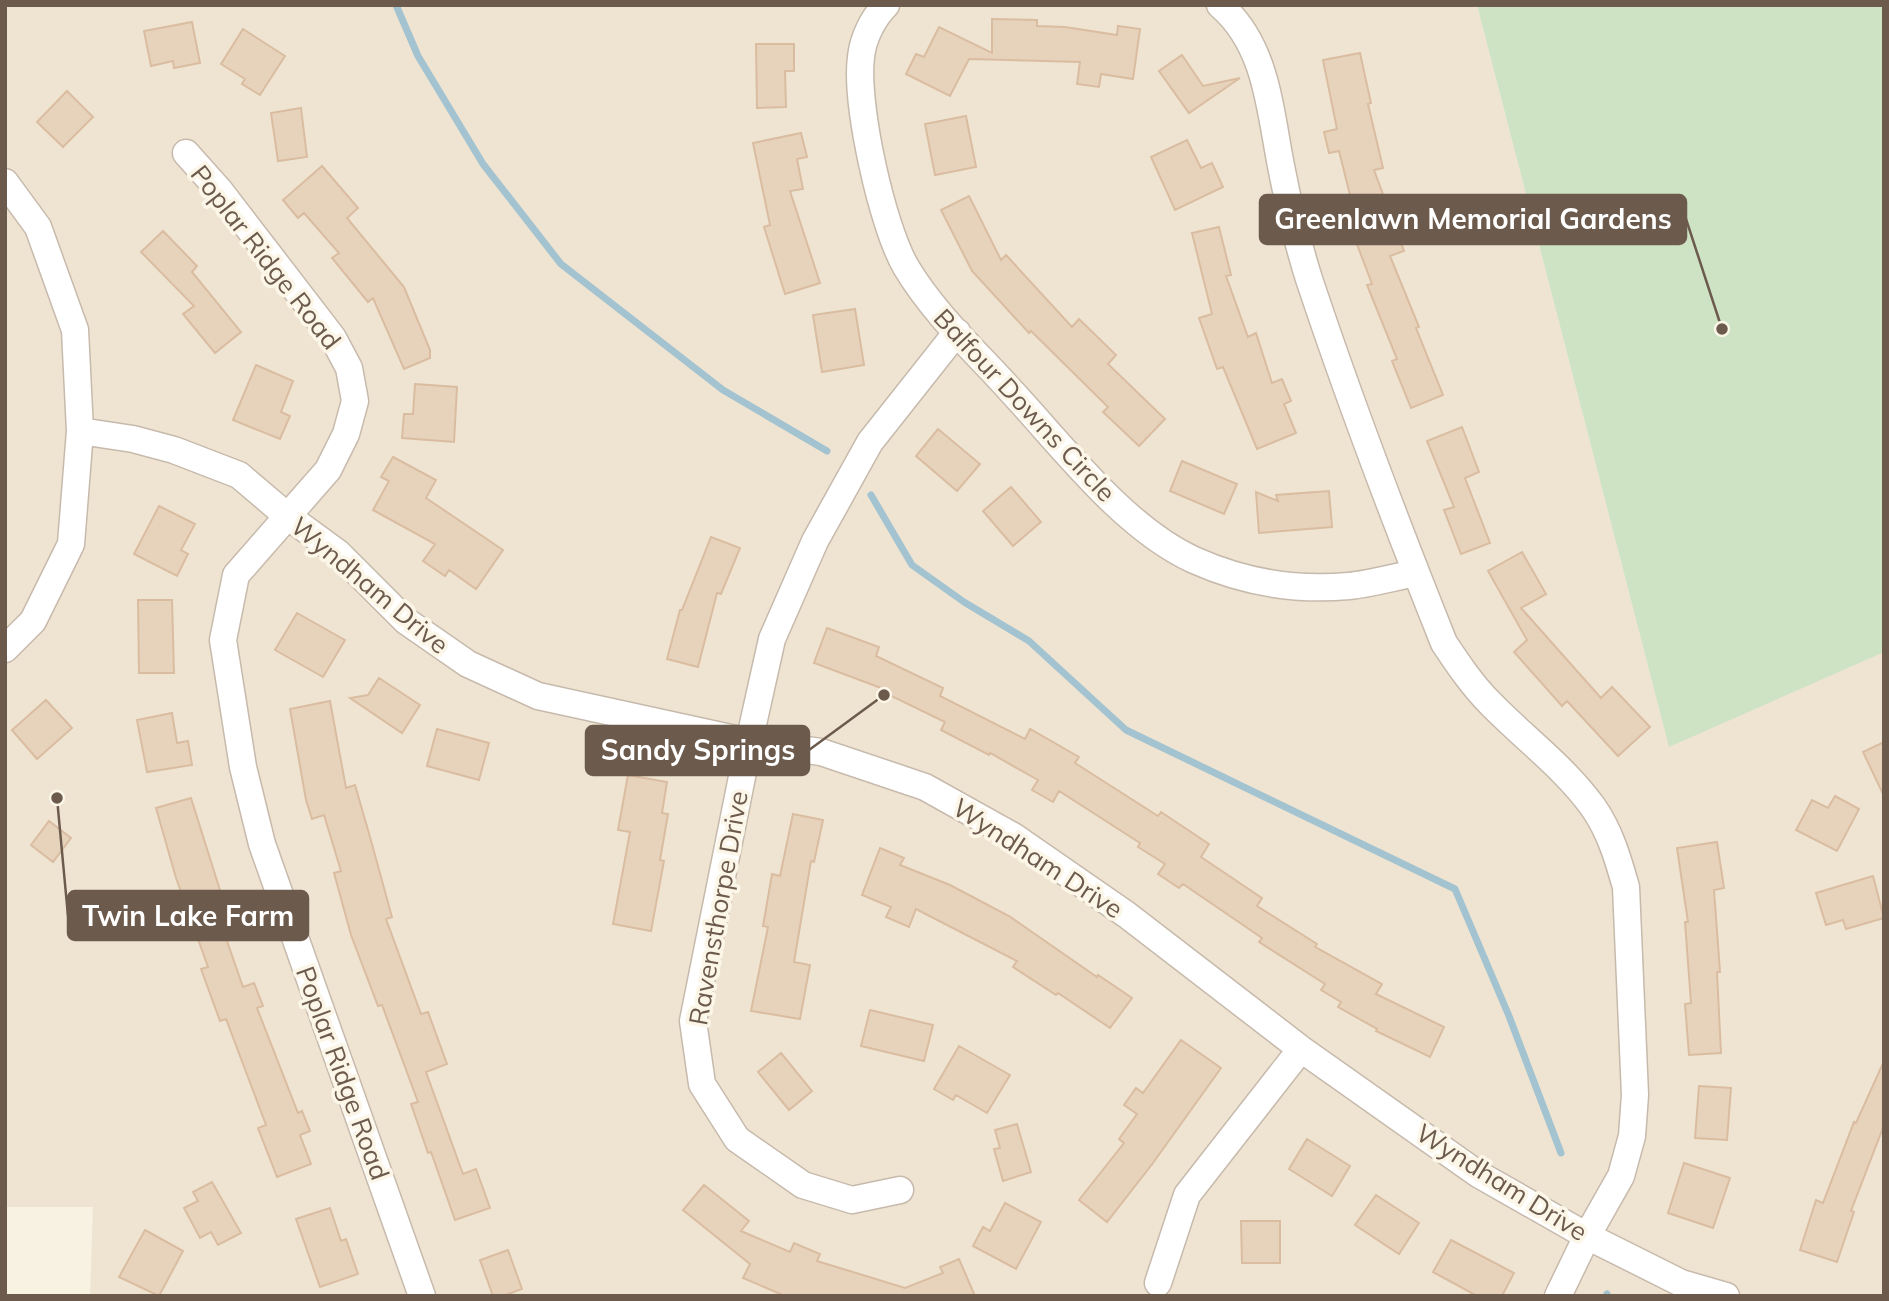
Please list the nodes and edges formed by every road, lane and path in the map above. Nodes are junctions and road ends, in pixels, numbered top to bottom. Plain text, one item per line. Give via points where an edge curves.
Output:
1 (886, 5) edge
2 (1220, 5) edge
3 (186, 153) dead end
4 (5, 182) edge
5 (957, 332) junction
6 (80, 431) junction
7 (286, 515) junction
8 (1416, 573) junction
9 (5, 649) edge
10 (749, 742) junction
11 (1301, 1049) junction
12 (900, 1190) dead end
13 (1587, 1236) junction
14 (1158, 1283) dead end
15 (422, 1296) edge
16 (1558, 1296) edge
17 (1726, 1296) edge

1 - 5 street, Balfour Downs Circle via 867,33 861,55 860,94 875,172 905,265
2 - 8 street via 1246,33 1262,70 1294,228 1309,277
3 - 7 street, Poplar Ridge Road via 287,276 349,368 355,401 346,434 328,470
4 - 6 street via 38,227 75,330
5 - 8 street, Balfour Downs Circle via 1123,511 1192,559 1272,585 1312,588 1351,586
5 - 10 street, Ravensthorpe Drive via 870,442 815,541 772,639
6 - 7 street, Wyndham Drive via 164,447 239,475
6 - 9 street via 71,544 33,621
7 - 10 street, Wyndham Drive via 338,553 406,621 468,664 538,696
7 - 15 street, Poplar Ridge Road via 236,575 223,640 243,767 262,844
8 - 13 street via 1444,643 1464,673 1594,809 1626,887 1636,1095 1632,1136 1621,1176
10 - 11 street, Wyndham Drive via 821,752 926,788 1013,836 1127,915
10 - 12 street, Ravensthorpe Drive via 693,1021 702,1084 737,1139 803,1185 852,1200
11 - 13 street, Wyndham Drive via 1478,1174
11 - 14 street via 1187,1195
13 - 16 street
13 - 17 street, Wyndham Drive via 1681,1283

